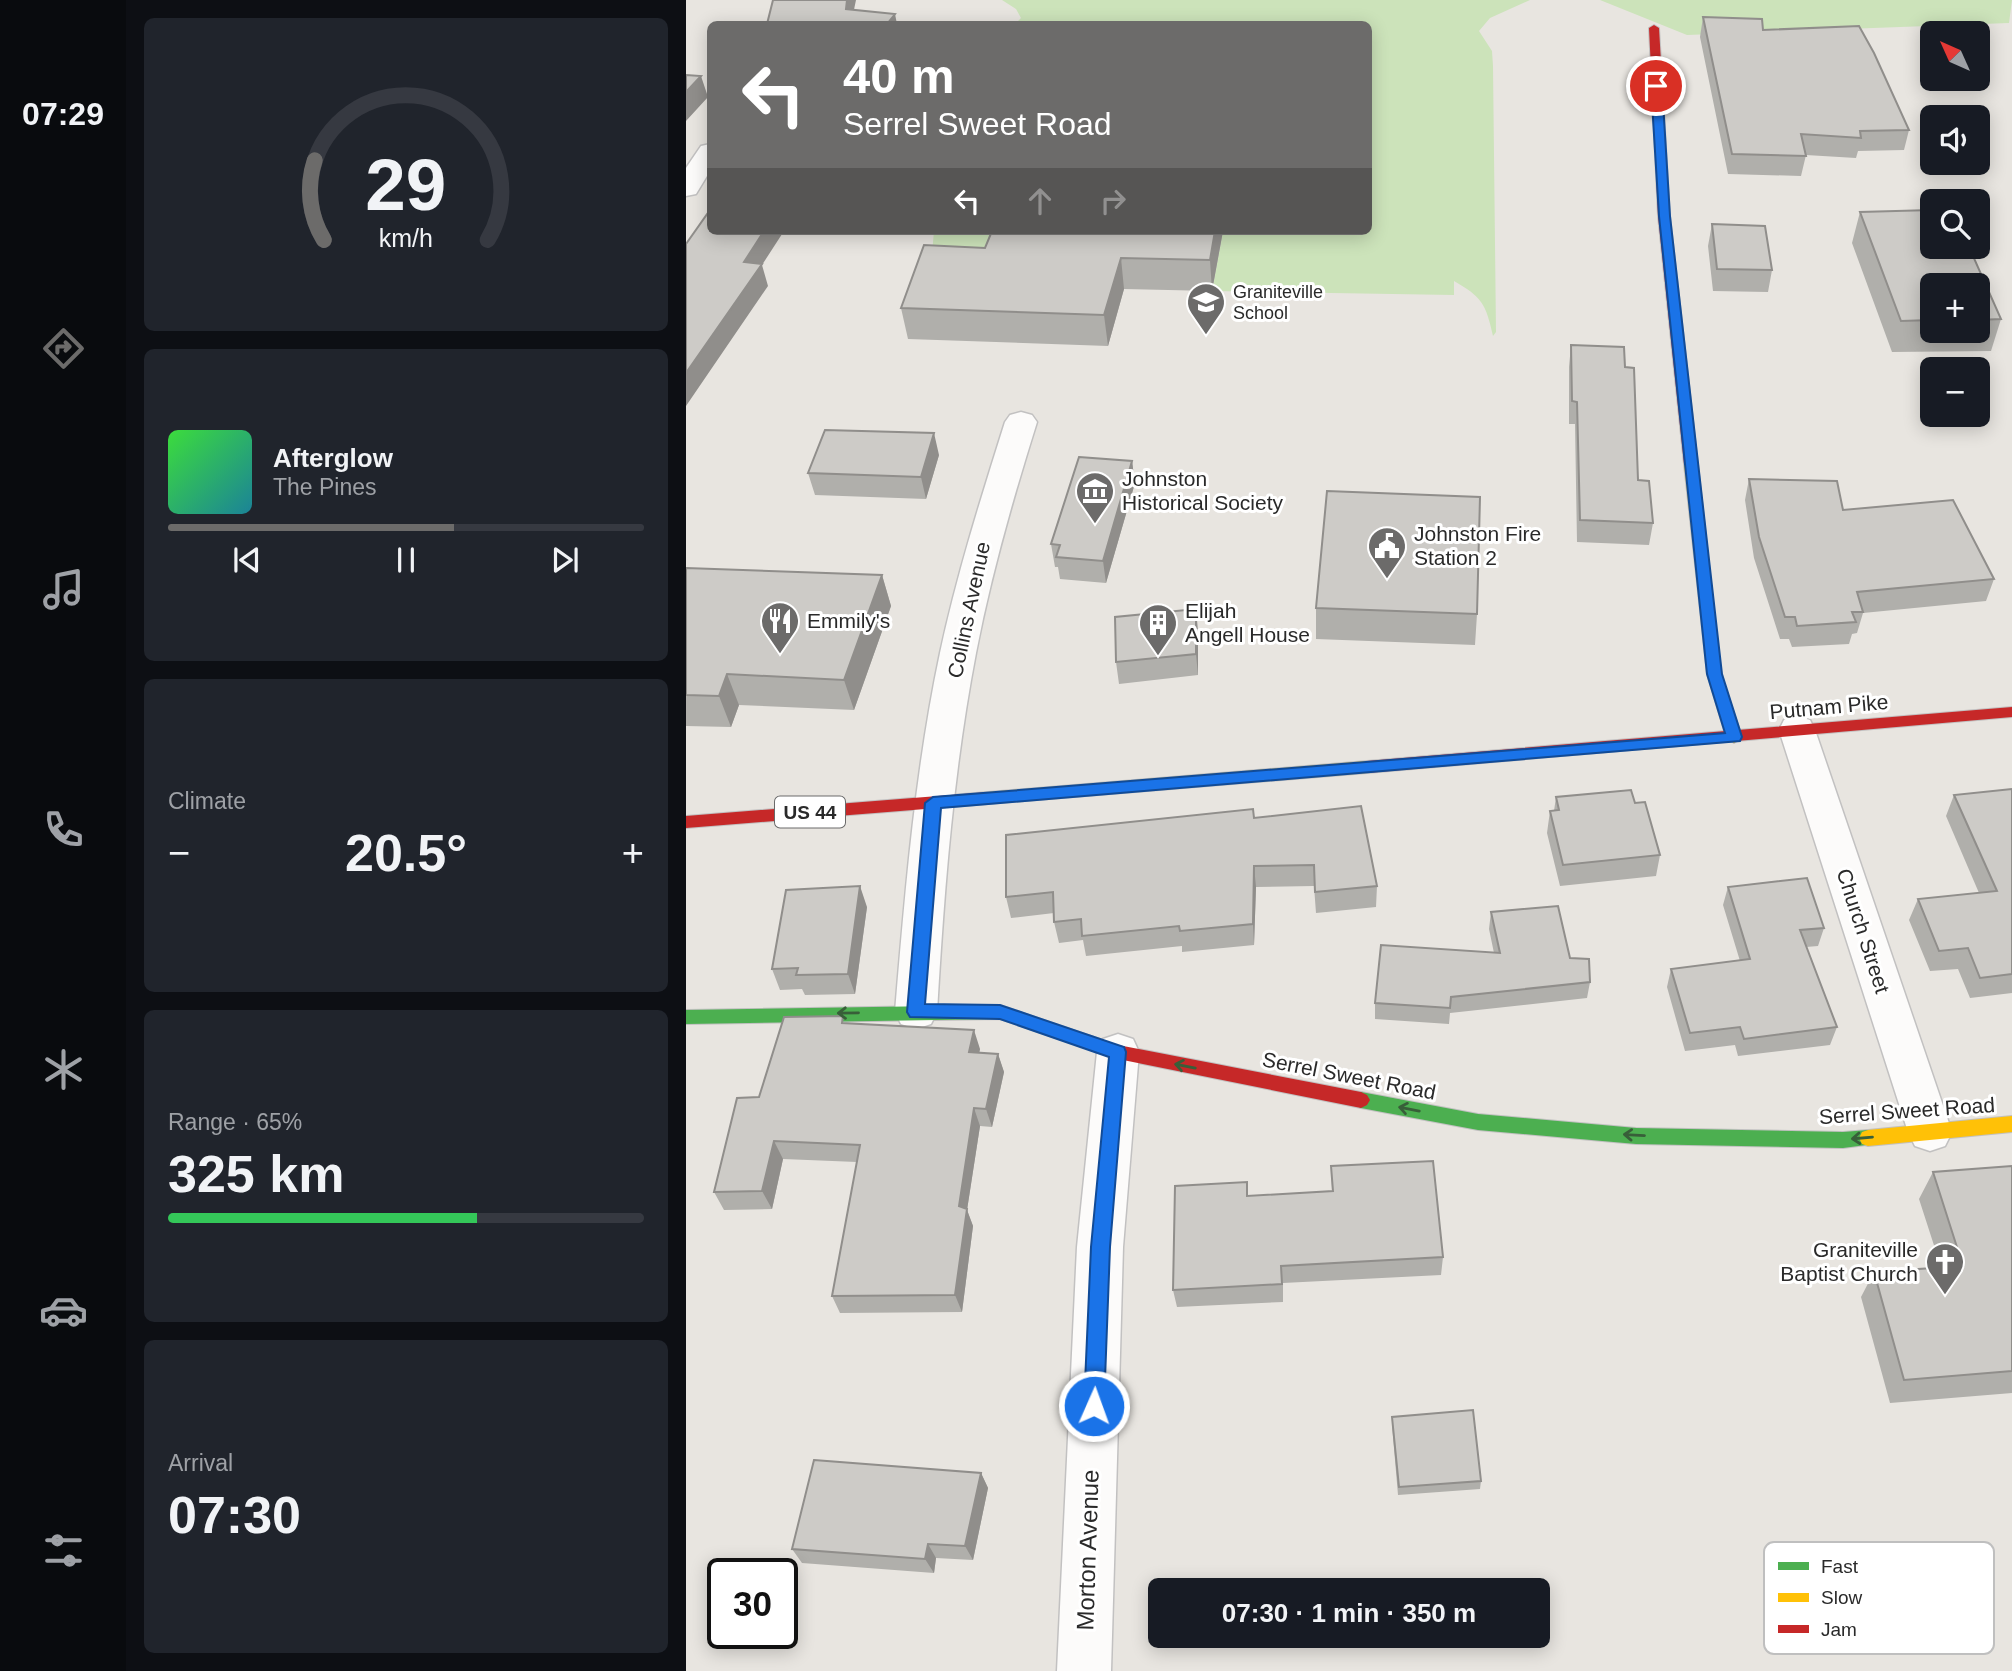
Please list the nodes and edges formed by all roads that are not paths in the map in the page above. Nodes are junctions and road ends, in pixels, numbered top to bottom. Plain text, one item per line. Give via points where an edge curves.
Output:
1 (1654, 28) dead end
2 (707, 156) edge
3 (686, 188) edge
4 (1021, 422) dead end
5 (2012, 712) edge
6 (1797, 730) junction
7 (1734, 737) junction
8 (933, 803) junction
9 (686, 822) edge
10 (916, 1012) junction
11 (686, 1017) edge
12 (1118, 1052) junction
13 (2012, 1124) edge
14 (1930, 1132) junction
15 (1084, 1671) edge

1 - 7 street via 1664,216 1714,674
2 - 3 street
4 - 8 street, Collins Avenue via 987,531 958,653
5 - 6 street, Putnam Pike / US 44
6 - 7 street, Putnam Pike / US 44
6 - 14 street, Church Street
7 - 8 street, Putnam Pike / US 44
8 - 9 street, Putnam Pike / US 44
8 - 10 street
10 -> 11 street, Serrel Sweet Road
10 - 12 street, Serrel Sweet Road via 1000,1012
14 -> 12 street, Serrel Sweet Road via 1843,1140 1636,1136 1478,1122
12 - 15 street, Morton Avenue via 1100,1247
13 - 14 street, Serrel Sweet Road

